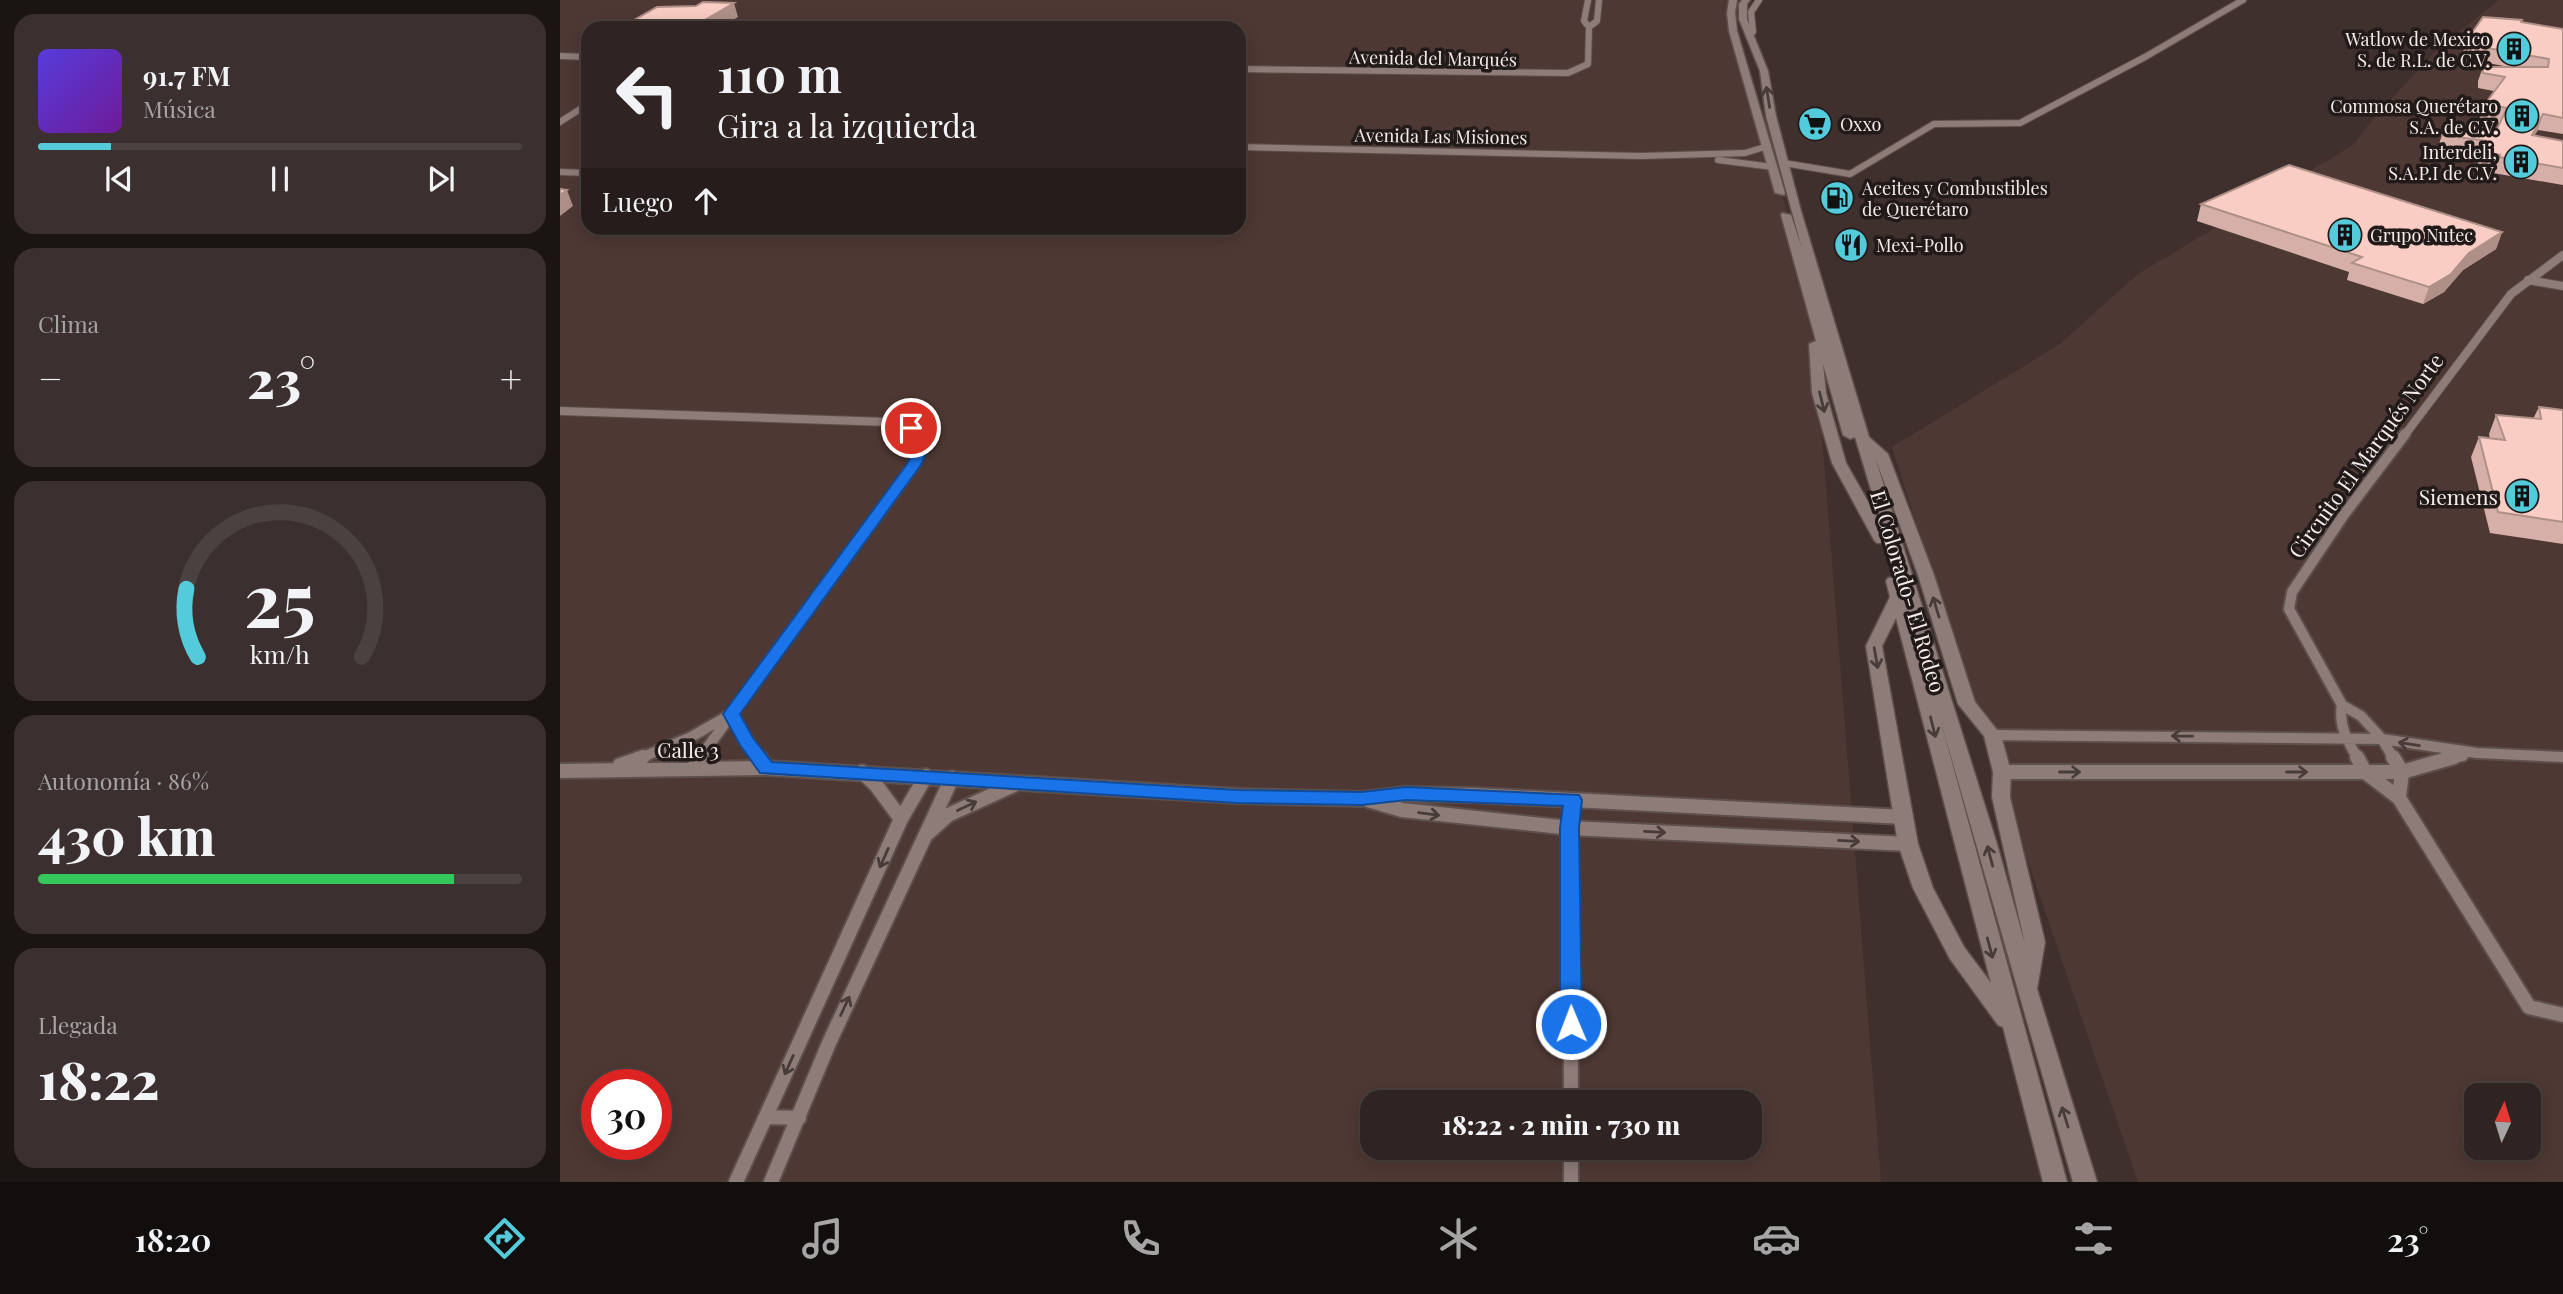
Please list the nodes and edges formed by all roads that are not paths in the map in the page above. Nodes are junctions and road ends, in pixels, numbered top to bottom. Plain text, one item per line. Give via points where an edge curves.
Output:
1 (1588, 0) edge
2 (1599, 0) edge
3 (1733, 0) edge
4 (1746, 0) edge
5 (1759, 0) edge
6 (2243, 0) edge
7 (1589, 26) junction
8 (1749, 36) junction
9 (560, 56) edge
10 (581, 57) edge
11 (1246, 69) edge
12 (581, 108) edge
13 (560, 122) edge
14 (1768, 146) junction
15 (1246, 147) edge
16 (1642, 156) junction
17 (1779, 165) junction
18 (560, 172) edge
19 (581, 173) edge
20 (2560, 257) edge
21 (2563, 267) edge
22 (2528, 280) junction
23 (2563, 286) edge
24 (560, 411) edge
25 (1863, 439) junction
26 (1899, 596) junction
27 (2342, 705) junction
28 (731, 714) junction
29 (1992, 735) junction
30 (2346, 738) junction
31 (2382, 739) junction
32 (2477, 753) junction
33 (2563, 757) edge
34 (694, 767) junction
35 (767, 768) junction
36 (607, 769) junction
37 (560, 771) edge
38 (862, 772) junction
39 (2002, 772) junction
40 (2365, 772) junction
41 (2402, 772) junction
42 (926, 776) junction
43 (952, 778) junction
44 (1016, 783) junction
45 (2399, 798) junction
46 (1362, 799) junction
47 (1573, 800) junction
48 (1904, 817) junction
49 (901, 818) junction
50 (1570, 828) junction
51 (923, 837) junction
52 (1908, 845) junction
53 (2027, 993) junction
54 (2563, 1015) edge
55 (2011, 1026) junction
56 (1571, 1090) edge
57 (766, 1117) junction
58 (799, 1118) junction
59 (1571, 1160) edge
60 (736, 1182) edge
61 (771, 1182) edge
62 (1571, 1182) edge
63 (2055, 1182) edge
64 (2085, 1182) edge

1 - 7 street, Avenida del Marqués via 1584,20
2 - 7 street via 1597,21
3 - 14 main road, El Colorado- El Rodeo via 1733,31
4 - 8 main road, El Colorado- El Rodeo via 1743,19
5 - 8 street via 1751,12 1753,32
6 - 17 street, Avenida Las Misiones via 2020,123 1934,124 1850,174
7 - 11 street, Avenida del Marqués via 1588,64 1568,73
17 -> 8 main road, El Colorado- El Rodeo via 1764,71
9 - 10 street
12 - 13 street
14 - 16 street, Avenida Las Misiones via 1745,153
14 - 17 main road, El Colorado- El Rodeo
15 - 16 street, Avenida Las Misiones
16 - 17 street, Avenida Las Misiones
17 - 25 main road, El Colorado- El Rodeo
17 -> 26 main road, El Colorado- El Rodeo via 1812,310
18 - 19 street
20 - 21 street
20 - 22 street, Circuito El Marqués Norte
22 - 23 street
22 - 27 street, Circuito El Marqués Norte via 2511,294 2357,497 2292,592 2289,609
24 - 28 street via 888,422 911,428 920,438 922,447 914,465
29 -> 25 main road via 1967,704 1881,454
53 -> 25 main road, El Colorado- El Rodeo via 1987,844
26 -> 48 main road via 1874,646
26 -> 55 main road, El Colorado- El Rodeo
27 - 30 street, Circuito El Marqués Norte
27 - 31 street, Circuito El Marqués Norte via 2361,716
28 - 34 street
28 - 35 street
28 - 36 street via 664,751
30 -> 29 street
29 - 39 main road
30 - 31 street
30 - 40 street, Circuito El Marqués Norte
32 -> 31 street
31 - 41 street, Circuito El Marqués Norte
32 - 33 street
32 - 41 street
34 - 35 street, Calle 3
34 - 36 street, Calle 3
35 - 38 street, Calle 3
36 - 37 street, Calle 3
38 - 42 street, Calle 3
38 - 49 street
39 -> 40 street
39 - 53 main road via 2001,797 2035,942
40 - 41 street
40 - 45 street, Circuito El Marqués Norte
41 - 45 street
42 - 43 street, Calle 3
42 - 49 street
43 - 44 street, Calle 3
43 - 51 street
44 - 46 street, Calle 3
51 -> 44 street via 948,815
45 - 54 street, Circuito El Marqués Norte via 2529,1007
46 - 47 street via 1406,794
46 -> 50 street via 1402,810
47 - 48 street
47 - 50 street
48 - 52 main road
49 -> 57 street
50 -> 52 street
50 - 56 street
58 -> 51 street via 828,1043
52 - 55 main road via 1923,888 1957,953
64 -> 53 main road, El Colorado- El Rodeo
55 - 63 main road, El Colorado- El Rodeo
57 - 58 street
57 - 60 street
58 - 61 street
59 - 62 street

